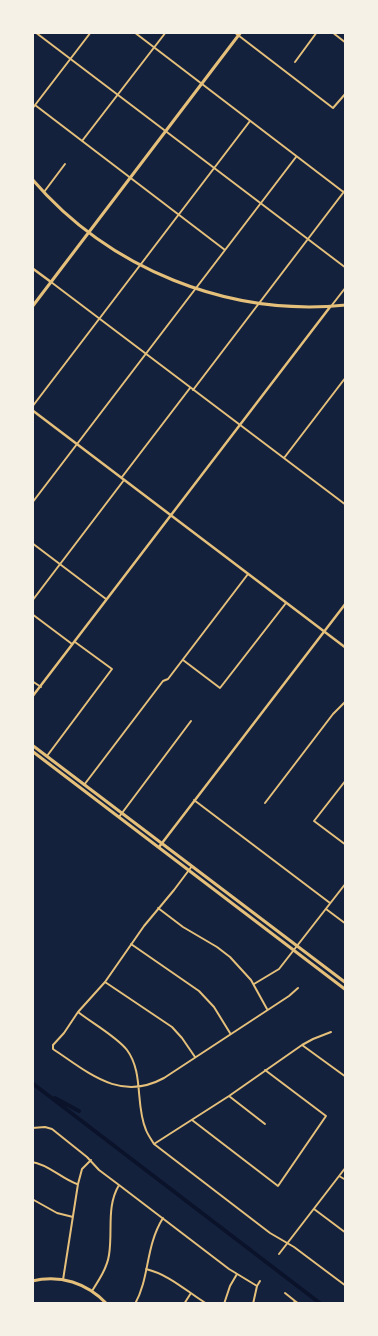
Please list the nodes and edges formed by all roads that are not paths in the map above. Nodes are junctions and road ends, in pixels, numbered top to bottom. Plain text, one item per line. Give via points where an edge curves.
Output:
1 (35, 32) edge
2 (91, 32) edge
3 (134, 32) edge
4 (166, 32) edge
5 (234, 32) edge
6 (241, 32) edge
7 (317, 32) edge
8 (332, 32) edge
9 (238, 36) junction
10 (346, 43) edge
11 (154, 48) junction
12 (71, 59) junction
13 (295, 62) dead end
14 (202, 85) junction
15 (346, 92) edge
16 (118, 94) junction
17 (35, 105) junction
18 (32, 109) edge
19 (250, 121) junction
20 (166, 131) junction
21 (82, 141) junction
22 (296, 157) junction
23 (65, 164) dead end
24 (214, 168) junction
25 (131, 178) junction
26 (32, 179) edge
27 (346, 189) edge
28 (44, 192) junction
29 (344, 193) edge
30 (261, 203) junction
31 (179, 215) junction
32 (88, 233) junction
33 (308, 239) junction
34 (225, 250) junction
35 (140, 265) junction
36 (32, 268) edge
37 (346, 268) edge
38 (51, 282) junction
39 (346, 287) edge
40 (196, 289) junction
41 (259, 304) junction
42 (346, 305) edge
43 (32, 307) edge
44 (330, 307) junction
45 (99, 319) junction
46 (146, 354) junction
47 (346, 377) edge
48 (190, 388) junction
49 (193, 390) junction
50 (32, 408) edge
51 (240, 426) junction
52 (77, 444) junction
53 (284, 458) junction
54 (123, 479) junction
55 (32, 503) edge
56 (346, 506) edge
57 (171, 515) junction
58 (32, 543) edge
59 (60, 564) junction
60 (248, 574) junction
61 (32, 600) edge
62 (107, 600) junction
63 (286, 603) junction
64 (346, 603) edge
65 (32, 614) edge
66 (323, 631) junction
67 (74, 643) junction
68 (346, 648) edge
69 (183, 660) junction
70 (32, 680) edge
71 (40, 687) junction
72 (32, 697) edge
73 (346, 701) edge
74 (191, 721) dead end
75 (32, 745) edge
76 (32, 751) edge
77 (47, 756) junction
78 (346, 780) edge
79 (84, 785) junction
80 (194, 800) junction
81 (265, 803) dead end
82 (122, 813) junction
83 (119, 817) junction
84 (161, 844) junction
85 (346, 845) edge
86 (159, 848) junction
87 (192, 866) junction
88 (189, 870) junction
89 (346, 883) edge
90 (330, 904) junction
91 (158, 908) junction
92 (326, 909) junction
93 (346, 924) edge
94 (131, 944) junction
95 (297, 946) junction
96 (294, 950) junction
97 (105, 982) junction
98 (346, 983) edge
99 (254, 984) junction
100 (298, 988) dead end
101 (346, 990) edge
102 (267, 1009) junction
103 (78, 1012) junction
104 (331, 1032) dead end
105 (231, 1034) junction
106 (302, 1045) junction
107 (195, 1057) junction
108 (265, 1070) junction
109 (346, 1078) edge
110 (138, 1087) junction
111 (228, 1096) junction
112 (192, 1120) junction
113 (265, 1124) dead end
114 (32, 1128) edge
115 (154, 1144) junction
116 (91, 1160) junction
117 (32, 1162) edge
118 (346, 1167) edge
119 (339, 1175) junction
120 (346, 1180) edge
121 (78, 1184) junction
122 (119, 1185) junction
123 (32, 1199) edge
124 (314, 1209) junction
125 (73, 1217) junction
126 (163, 1218) junction
127 (346, 1233) edge
128 (288, 1243) junction
129 (279, 1254) dead end
130 (146, 1269) junction
131 (237, 1274) junction
132 (63, 1280) junction
133 (32, 1281) edge
134 (260, 1281) dead end
135 (257, 1286) junction
136 (346, 1286) edge
137 (92, 1291) junction
138 (191, 1293) junction
139 (285, 1293) dead end
140 (294, 1302) edge
141 (107, 1304) edge
142 (135, 1304) edge
143 (184, 1304) edge
144 (207, 1304) edge
145 (224, 1304) edge
146 (252, 1304) edge
147 (299, 1304) edge

1 - 12 street
2 - 12 street
3 - 11 street
4 - 11 street
5 - 9 street
6 - 9 main road
7 - 13 street
8 - 10 street
9 - 14 main road
9 - 15 street via 333,108
11 - 14 street
11 - 16 street
12 - 16 street
12 - 17 street
14 - 19 street
14 - 20 main road
16 - 20 street
16 - 21 street
17 - 18 street
17 - 21 street
19 - 22 street
19 - 24 street
20 - 24 street
20 - 25 main road
21 - 25 street
22 - 29 street
22 - 30 street
23 - 28 street
24 - 30 street
24 - 31 street
25 - 31 street
25 - 32 main road
26 - 28 main road
27 - 29 street
28 - 32 main road
29 - 33 street
30 - 33 street
30 - 34 street
31 - 34 street
31 - 35 street
32 - 35 main road
32 - 38 main road
33 - 37 street
33 - 41 street
34 - 40 street
35 - 40 main road
35 - 45 street
36 - 38 street
38 - 43 main road
38 - 45 street
39 - 44 street
40 - 41 main road
40 - 46 street
41 - 44 main road
41 - 49 street
42 - 44 main road
44 - 51 street
45 - 46 street
45 - 50 street
46 - 48 street
46 - 52 street
47 - 53 street
48 - 49 street
48 - 54 street
49 - 51 street
50 - 52 street
51 - 53 street
51 - 57 street
52 - 54 street
52 - 55 street
53 - 56 street
54 - 57 street
54 - 59 street
57 - 60 street
57 - 62 street
58 - 59 street
59 - 61 street
59 - 62 street
60 - 63 street
60 - 69 street
62 - 67 street
63 - 66 street
63 - 69 street via 220,688
64 - 66 street
65 - 67 street
66 - 68 street
66 - 80 street
67 - 71 street
67 - 77 street via 112,669
69 - 79 street via 163,681
70 - 71 street
71 - 72 street
73 - 81 street
74 - 82 street
75 - 77 main road
76 - 83 main road
77 - 79 main road
78 - 85 street via 314,821
79 - 82 main road
80 - 84 street
80 - 90 street
82 - 83 street
82 - 84 main road
83 - 86 main road
84 - 86 street
84 - 87 main road
86 - 88 main road
87 - 88 street
87 - 95 main road
88 - 91 street
88 - 96 main road
89 - 90 street
90 - 92 street
91 - 94 street
91 - 99 street via 230,957
92 - 93 street
92 - 95 street
94 - 97 street
94 - 105 street via 199,991
95 - 96 street
95 - 98 main road
96 - 99 street via 279,969
96 - 101 main road
97 - 103 street
97 - 107 street via 170,1025
99 - 102 street
100 - 102 street
102 - 105 street
103 - 110 street via 127,1050 135,1066
103 - 110 street via 53,1045 54,1049 104,1082
104 - 106 street
105 - 107 street
106 - 108 street
106 - 109 street
107 - 110 street via 158,1081
108 - 111 street
108 - 112 street via 326,1116 278,1186
110 - 115 street via 146,1131
111 - 112 street
111 - 113 street
112 - 115 street
114 - 116 street via 52,1129
115 - 128 street via 270,1233
116 - 121 street via 82,1169
116 - 122 street
117 - 121 street
118 - 119 street
119 - 120 street
119 - 124 street
121 - 125 street
122 - 126 street
122 - 137 street via 110,1214 109,1255
123 - 125 street via 57,1213
124 - 127 street
124 - 128 street
125 - 132 street
126 - 130 street via 152,1241
126 - 131 street
128 - 129 street
128 - 136 street
130 - 138 street via 166,1276
130 - 142 street
131 - 135 street
131 - 145 street
132 - 133 main road
132 - 137 main road
134 - 135 street
135 - 146 street
137 - 141 main road
138 - 143 street
138 - 144 street
139 - 140 street
140 - 147 street

